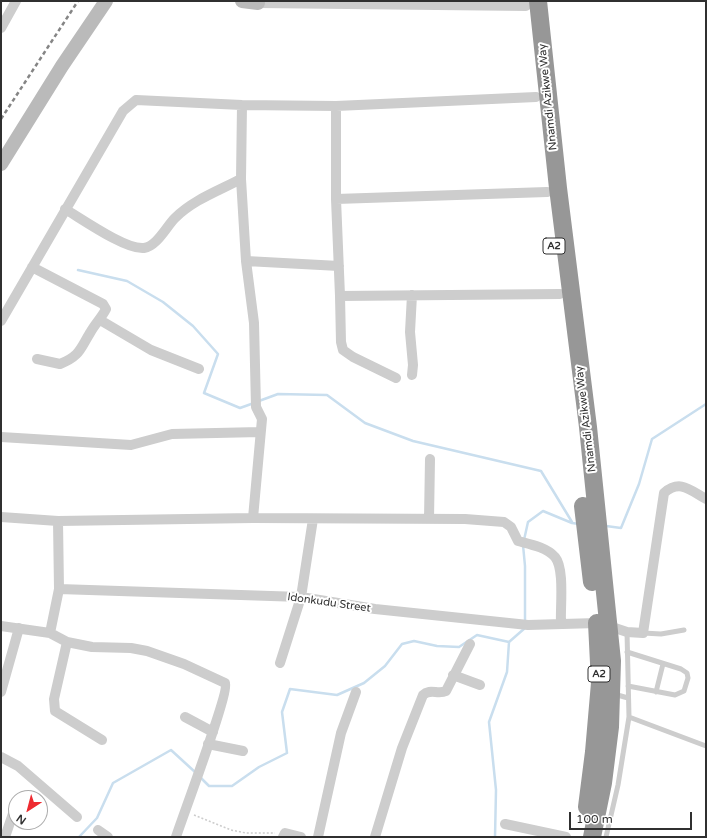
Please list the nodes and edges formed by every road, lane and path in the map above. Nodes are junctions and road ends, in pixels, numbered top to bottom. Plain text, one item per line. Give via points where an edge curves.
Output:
1 (16, 1) edge
2 (106, 1) edge
3 (242, 1) edge
4 (258, 2) edge
5 (530, 3) edge
6 (1, 28) edge
7 (536, 97) junction
8 (242, 105) junction
9 (336, 106) junction
10 (1, 164) edge
11 (241, 179) junction
12 (547, 192) junction
13 (336, 199) junction
14 (65, 209) junction
15 (246, 262) junction
16 (339, 266) junction
17 (32, 267) junction
18 (560, 294) junction
19 (412, 295) junction
20 (340, 296) junction
21 (100, 320) junction
22 (1, 322) edge
23 (37, 359) dead end
24 (199, 369) dead end
25 (412, 375) dead end
26 (396, 378) dead end
27 (260, 432) junction
28 (1, 437) edge
29 (430, 459) dead end
30 (706, 499) edge
31 (1, 517) edge
32 (253, 518) junction
33 (313, 519) junction
34 (429, 519) junction
35 (58, 521) junction
36 (59, 589) junction
37 (302, 597) junction
38 (561, 624) junction
39 (603, 625) junction
40 (1, 626) edge
41 (19, 628) junction
42 (684, 630) dead end
43 (627, 632) junction
44 (50, 633) junction
45 (643, 633) junction
46 (68, 642) junction
47 (470, 644) dead end
48 (627, 652) junction
49 (280, 663) dead end
50 (663, 664) junction
51 (453, 675) junction
52 (480, 686) dead end
53 (628, 686) junction
54 (1, 692) edge
55 (356, 692) dead end
56 (656, 692) junction
57 (611, 693) junction
58 (628, 698) junction
59 (629, 716) junction
60 (185, 717) dead end
61 (213, 732) junction
62 (102, 740) dead end
63 (208, 744) junction
64 (706, 746) edge
65 (243, 751) dead end
66 (1, 757) edge
67 (185, 811) junction
68 (77, 817) dead end
69 (505, 824) dead end
70 (98, 830) dead end
71 (284, 835) edge
72 (108, 837) edge
73 (176, 837) edge
74 (301, 837) edge
75 (318, 837) edge
76 (375, 837) edge
77 (566, 837) edge
78 (581, 837) edge
79 (592, 837) edge
80 (606, 837) edge

1 - 6 street
2 - 10 main road
3 - 4 main road
4 - 5 street
5 - 7 highway, Nnamdi Azikwe Way / A2
5 - 39 highway, Nnamdi Azikwe Way / A2
7 - 9 street
7 - 12 highway, Nnamdi Azikwe Way / A2
8 - 9 street
8 - 11 street
8 - 14 street via 136,100 124,111
9 - 13 street
11 - 14 street via 188,207 145,248 138,248 113,238
11 - 15 street
12 - 13 street
12 - 18 highway, Nnamdi Azikwe Way / A2
13 - 16 street
14 - 17 street
15 - 16 street
15 - 27 street via 254,323 256,407 262,419
16 - 20 street
17 - 21 street via 106,306
17 - 22 street
18 - 19 street
18 - 39 highway, Nnamdi Azikwe Way / A2
19 - 20 street
19 - 25 street
20 - 26 street via 340,342 343,350
21 - 23 street via 82,349 66,361 54,364
21 - 24 street via 151,350
27 - 28 street via 172,434 131,445
27 - 32 street
29 - 34 street
30 - 45 street via 681,485 671,487 664,493
31 - 35 street
32 - 33 street
32 - 35 street
33 - 34 street
33 - 37 street
34 - 38 street via 504,522 511,527 514,536 554,556 560,566
35 - 36 street
36 - 37 street, Idonkudu Street
36 - 44 street
37 - 38 street, Idonkudu Street via 375,609 524,625
37 - 49 street
38 - 39 street, Idonkudu Street
39 - 43 street
39 - 57 highway, Nnamdi Azikwe Way / A2 via 612,661
39 - 78 highway, Nnamdi Azikwe Way / A2 via 598,719
40 - 41 street
41 - 44 street
41 - 54 street
42 - 45 lane via 661,634
43 - 45 street
43 - 48 lane
44 - 46 street
46 - 61 street via 92,647 147,651 220,679 226,685
46 - 62 street via 54,699 55,711
47 - 51 street
48 - 50 lane
48 - 53 lane
50 - 56 lane
50 - 56 lane via 681,669 688,678 684,691 680,694
51 - 52 street
51 - 76 street via 444,693 429,691 423,695 402,748
53 - 56 lane
53 - 58 lane
55 - 75 street via 341,733
57 - 58 lane
57 - 79 highway, Nnamdi Azikwe Way / A2 via 604,776
58 - 59 lane
59 - 64 lane
59 - 80 lane via 618,785
60 - 61 street
61 - 63 street
63 - 65 street
63 - 67 street
66 - 68 street via 18,766
67 - 71 path via 231,830
67 - 73 street
69 - 77 street
70 - 72 street
71 - 74 street

